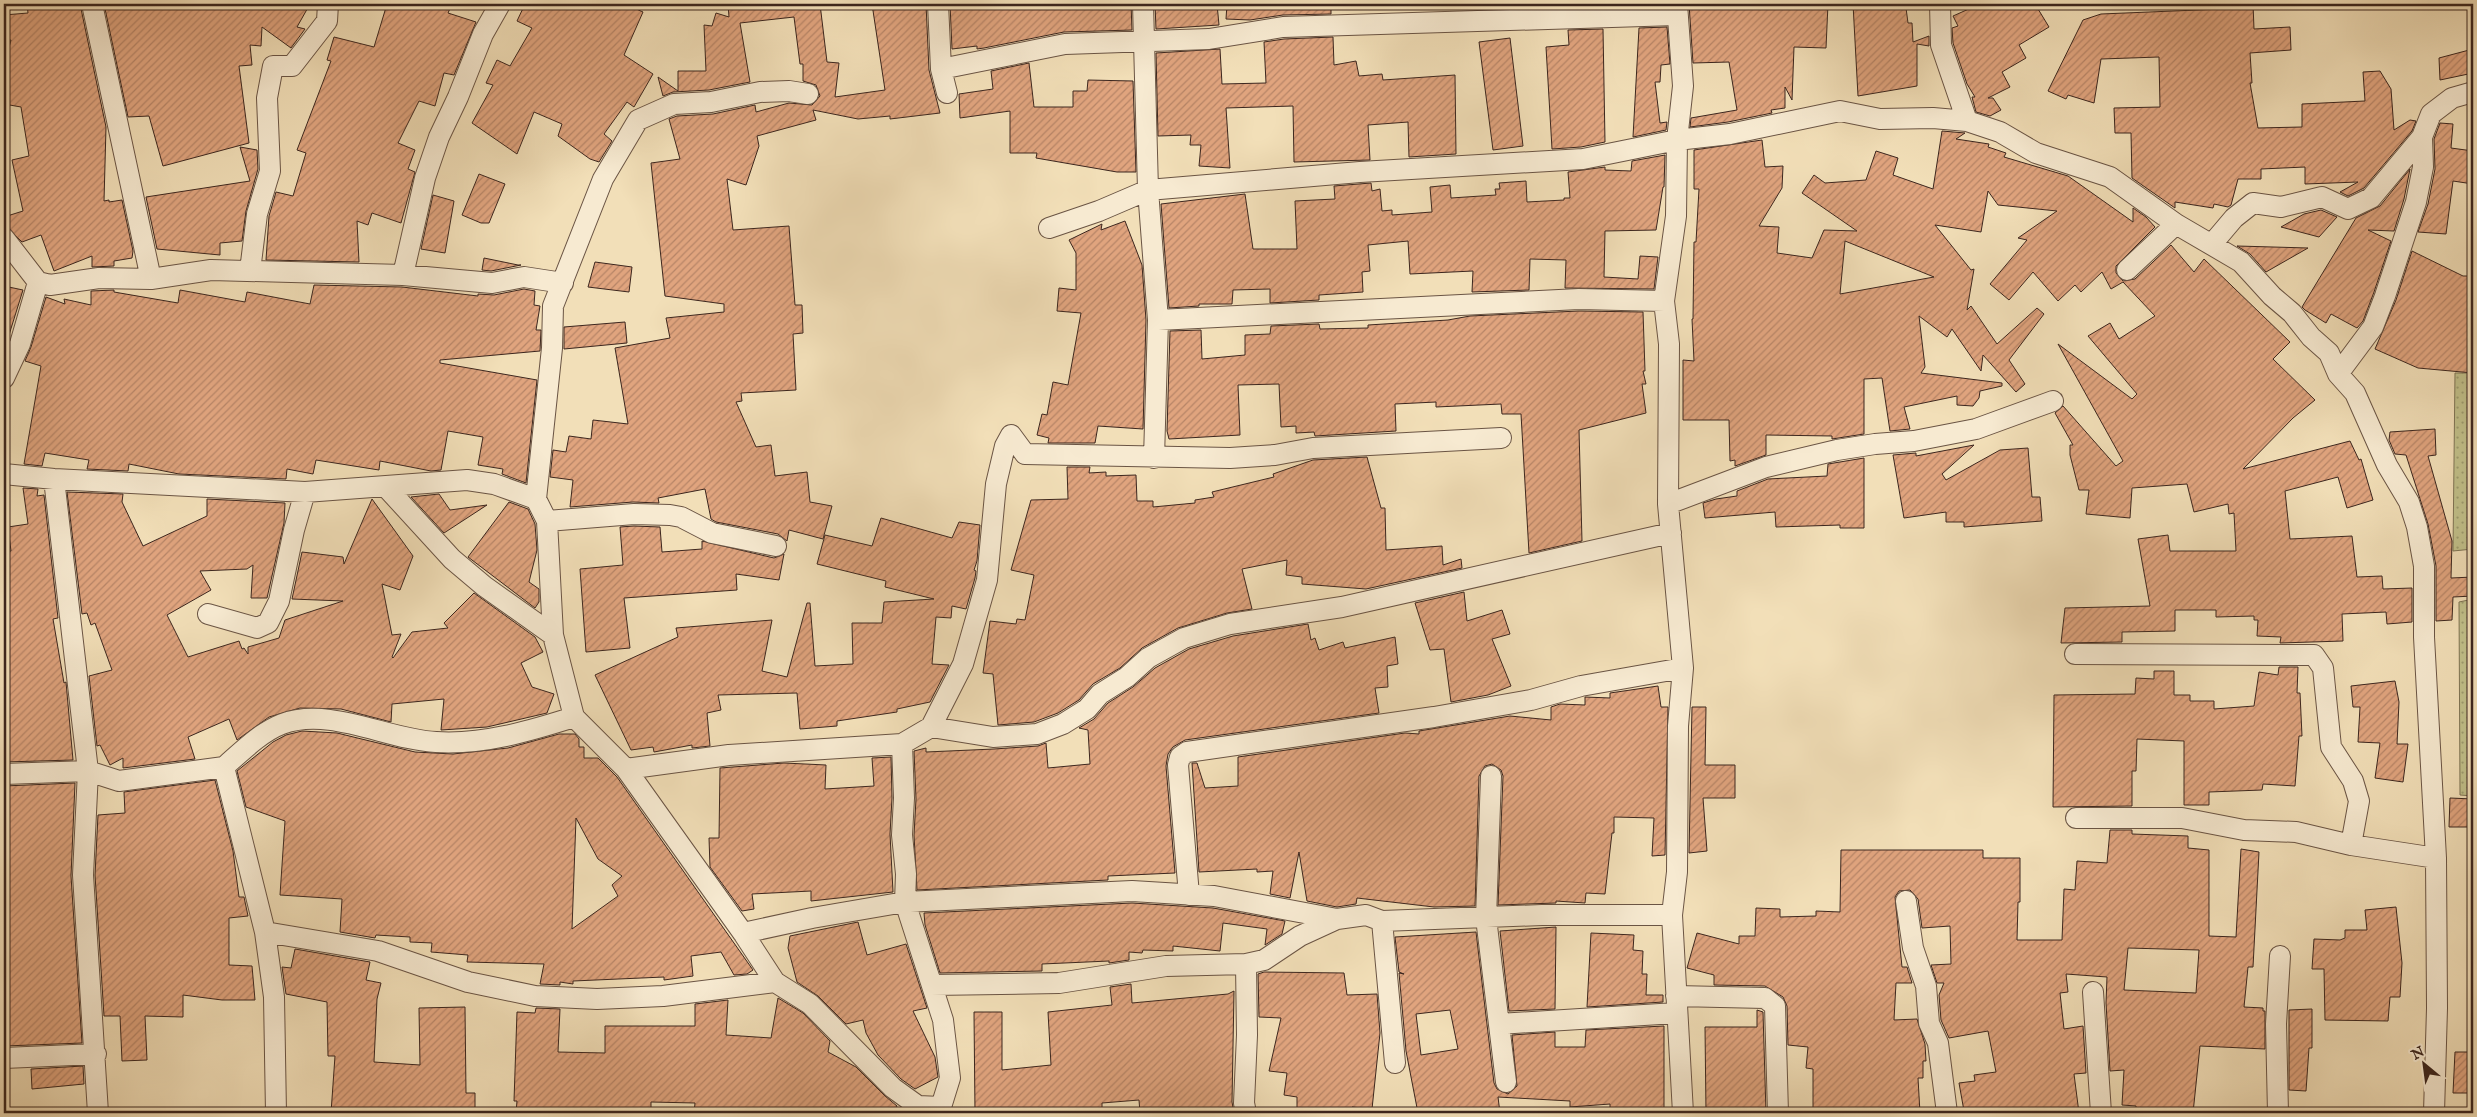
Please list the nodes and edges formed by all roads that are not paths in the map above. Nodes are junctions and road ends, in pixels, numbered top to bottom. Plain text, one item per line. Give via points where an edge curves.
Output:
1 (92, 4) edge
2 (328, 4) edge
3 (500, 4) edge
4 (938, 4) edge
5 (1143, 4) edge
6 (1940, 4) edge
7 (1676, 9) edge
8 (1144, 40) junction
9 (941, 69) junction
10 (2473, 92) edge
11 (947, 93) dead end
12 (808, 94) dead end
13 (1967, 121) junction
14 (2422, 137) junction
15 (1677, 140) junction
16 (1148, 190) junction
17 (2176, 224) junction
18 (1049, 228) dead end
19 (4, 238) edge
20 (2212, 244) junction
21 (2127, 270) dead end
22 (250, 271) junction
23 (403, 275) junction
24 (151, 279) junction
25 (38, 282) junction
26 (564, 283) junction
27 (1664, 301) junction
28 (1158, 320) junction
29 (2338, 374) junction
30 (4, 378) edge
31 (2054, 401) dead end
32 (1501, 438) dead end
33 (1154, 458) junction
34 (4, 474) edge
35 (54, 479) junction
36 (386, 487) junction
37 (305, 492) junction
38 (536, 499) junction
39 (1668, 504) junction
40 (548, 521) junction
41 (1671, 533) junction
42 (776, 546) dead end
43 (208, 614) dead end
44 (553, 635) junction
45 (2075, 654) dead end
46 (1683, 668) junction
47 (574, 717) junction
48 (931, 727) junction
49 (902, 744) junction
50 (224, 767) junction
51 (626, 770) junction
52 (88, 771) junction
53 (4, 774) edge
54 (1491, 776) dead end
55 (2076, 818) dead end
56 (2351, 845) junction
57 (2436, 858) junction
58 (1189, 895) junction
59 (1906, 901) dead end
60 (905, 902) junction
61 (1672, 915) junction
62 (1486, 918) junction
63 (1337, 919) junction
64 (1382, 921) junction
65 (265, 932) junction
66 (743, 934) junction
67 (2280, 956) dead end
68 (1246, 964) junction
69 (775, 982) junction
70 (932, 985) junction
71 (2093, 992) dead end
72 (1676, 1004) junction
73 (1499, 1024) junction
74 (96, 1054) junction
75 (4, 1058) edge
76 (1395, 1063) dead end
77 (1506, 1082) dead end
78 (942, 1110) edge
79 (98, 1113) edge
80 (276, 1113) edge
81 (1246, 1113) edge
82 (1683, 1113) edge
83 (1778, 1113) edge
84 (1947, 1113) edge
85 (2101, 1113) edge
86 (2278, 1113) edge
87 (2434, 1113) edge

1 - 24 street
2 - 22 street via 327,21 292,66 273,66 267,98 270,171 257,214
3 - 23 street via 483,34 439,137 425,178
4 - 9 street
5 - 8 street
6 - 13 street via 1941,45
7 - 8 street via 1283,28 1210,39
7 - 15 street via 1682,86
8 - 9 street via 1065,44
8 - 16 street
9 - 11 street
10 - 14 street via 2452,98 2431,114
12 - 26 street via 760,92 711,102 674,104 638,120 603,179
13 - 15 street via 1880,119 1840,111 1730,134
13 - 17 street via 2000,132 2036,152 2110,177
14 - 20 street via 2371,198 2348,209 2322,197 2281,207 2253,203 2234,218
14 - 29 street via 2423,167 2416,202 2391,279 2373,327
15 - 16 street via 1583,159 1360,172
15 - 27 street via 1676,216
16 - 18 street
16 - 28 street
17 - 20 street
17 - 21 street
19 - 25 street
20 - 29 street via 2241,262 2272,296 2292,312 2311,337 2329,353
22 - 23 street
22 - 24 street via 211,270
23 - 26 street via 492,283 524,277
24 - 25 street via 99,278 50,285
25 - 30 street via 20,344
26 - 38 street via 553,306 552,348
27 - 28 street via 1579,299
27 - 39 street via 1669,344
28 - 33 street
29 - 57 street via 2355,393 2387,465 2409,502 2417,527 2424,566 2424,637
31 - 39 street via 1976,429 1914,441 1836,450 1766,467
32 - 33 street via 1313,448 1230,458
33 - 48 street via 1025,454 1012,435 1005,446 996,484 987,580 963,664
34 - 35 street
35 - 37 street
35 - 52 street
36 - 37 street
36 - 38 street via 467,480 494,484
36 - 44 street via 452,560
37 - 43 street via 279,601 268,623 258,628
38 - 40 street
39 - 41 street
40 - 42 street via 634,514 670,515 712,533
40 - 44 street
41 - 46 street
41 - 48 street via 1342,607 1230,624 1184,638 1148,658 1127,677 1100,694 1087,709 1063,724 1037,734 993,737
44 - 47 street
45 - 56 street via 2314,655 2323,668 2331,747 2353,781 2359,801
46 - 58 street via 1453,714 1187,752 1180,757 1178,764
46 - 61 street via 1678,726 1677,872
47 - 50 street via 482,740 435,742 302,718 280,725
47 - 51 street
48 - 49 street
49 - 51 street via 729,755
49 - 60 street
50 - 52 street via 119,781
50 - 65 street
51 - 66 street
52 - 53 street
52 - 74 street via 83,875
54 - 62 street
55 - 56 street via 2182,818 2244,830 2296,832
56 - 57 street
57 - 87 street
58 - 60 street via 1132,892
58 - 63 street via 1252,902
59 - 84 street via 1913,948 1926,986 1929,1023 1938,1043
60 - 66 street
60 - 70 street
61 - 62 street
61 - 72 street
62 - 64 street
62 - 73 street
63 - 64 street via 1366,915
63 - 68 street via 1300,936 1264,960
64 - 76 street
65 - 69 street via 378,951 468,982 535,996 635,997
65 - 80 street via 274,997
66 - 69 street
67 - 86 street via 2276,1024
68 - 70 street via 1166,966 1059,983
68 - 81 street
69 - 78 street via 810,1004 893,1088 918,1106
70 - 78 street via 943,1020 950,1078
71 - 85 street
72 - 73 street
72 - 82 street
72 - 83 street via 1765,998 1772,1001 1775,1006
73 - 77 street
74 - 75 street
74 - 79 street

